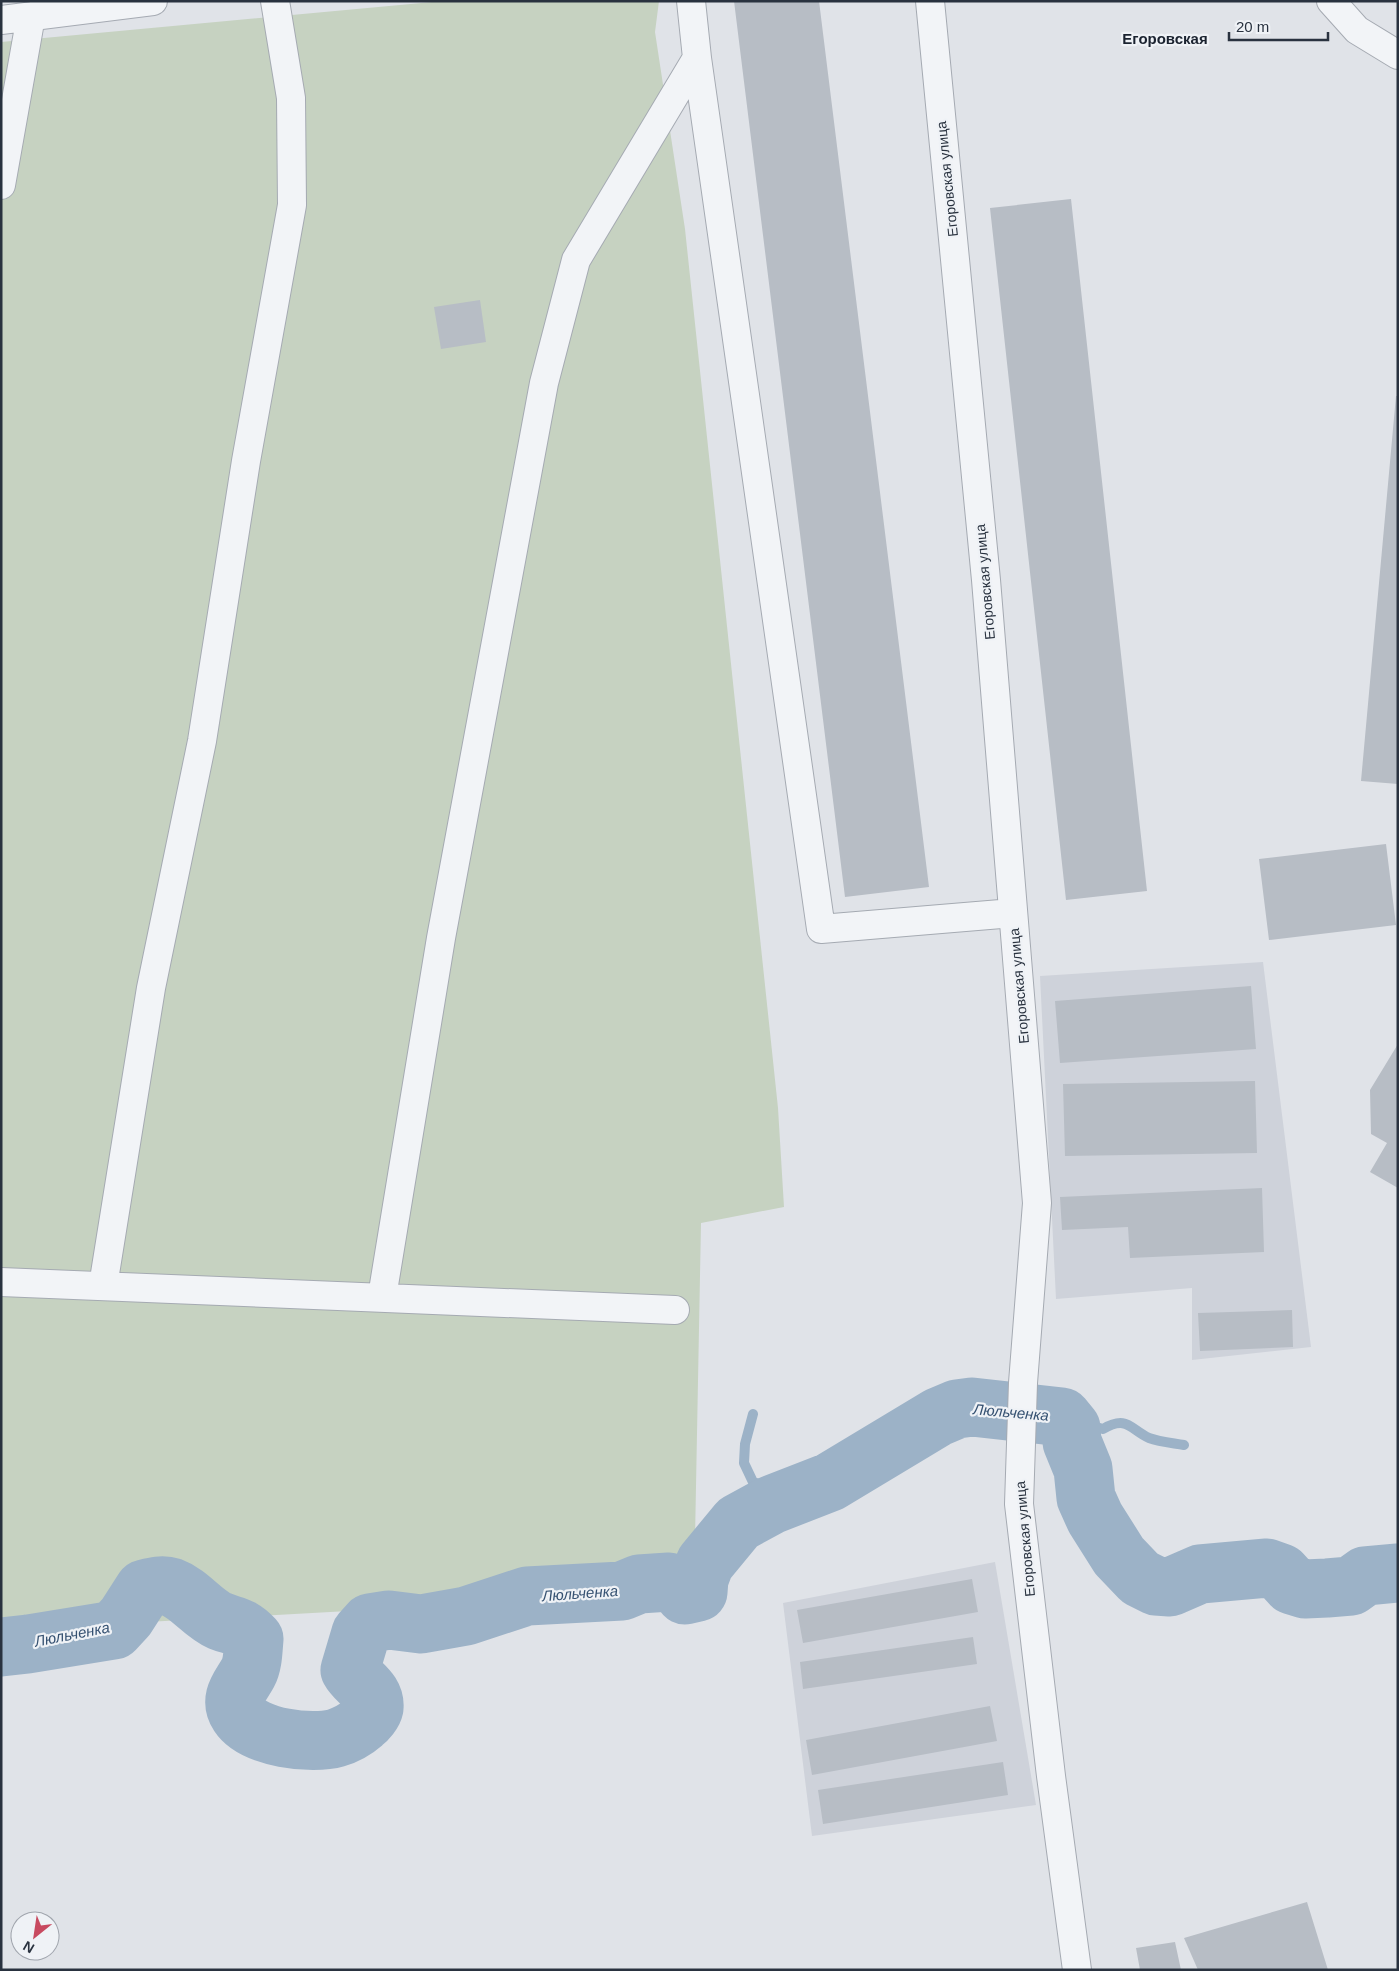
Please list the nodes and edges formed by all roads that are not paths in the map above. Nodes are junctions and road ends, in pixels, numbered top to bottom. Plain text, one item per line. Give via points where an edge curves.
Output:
1 (153, 1) edge
2 (275, 1) edge
3 (691, 1) edge
4 (930, 1) edge
5 (1331, 1) edge
6 (31, 16) junction
7 (1, 20) edge
8 (1398, 55) edge
9 (697, 58) junction
10 (1, 185) edge
11 (1013, 914) junction
12 (1, 1282) edge
13 (103, 1286) junction
14 (382, 1297) junction
15 (675, 1310) dead end
16 (1077, 1970) edge

1 - 6 street
2 - 13 street via 291,98 292,205 246,461 202,742 150,988
3 - 9 street
4 - 11 street, Егоровская улица via 986,580
5 - 8 street via 1357,30
6 - 7 street
6 - 10 street
9 - 11 street via 822,929
9 - 14 street via 576,260 544,383 440,938
11 - 16 street, Егоровская улица via 1037,1203 1023,1383 1019,1504
12 - 13 street
13 - 14 street
14 - 15 street

